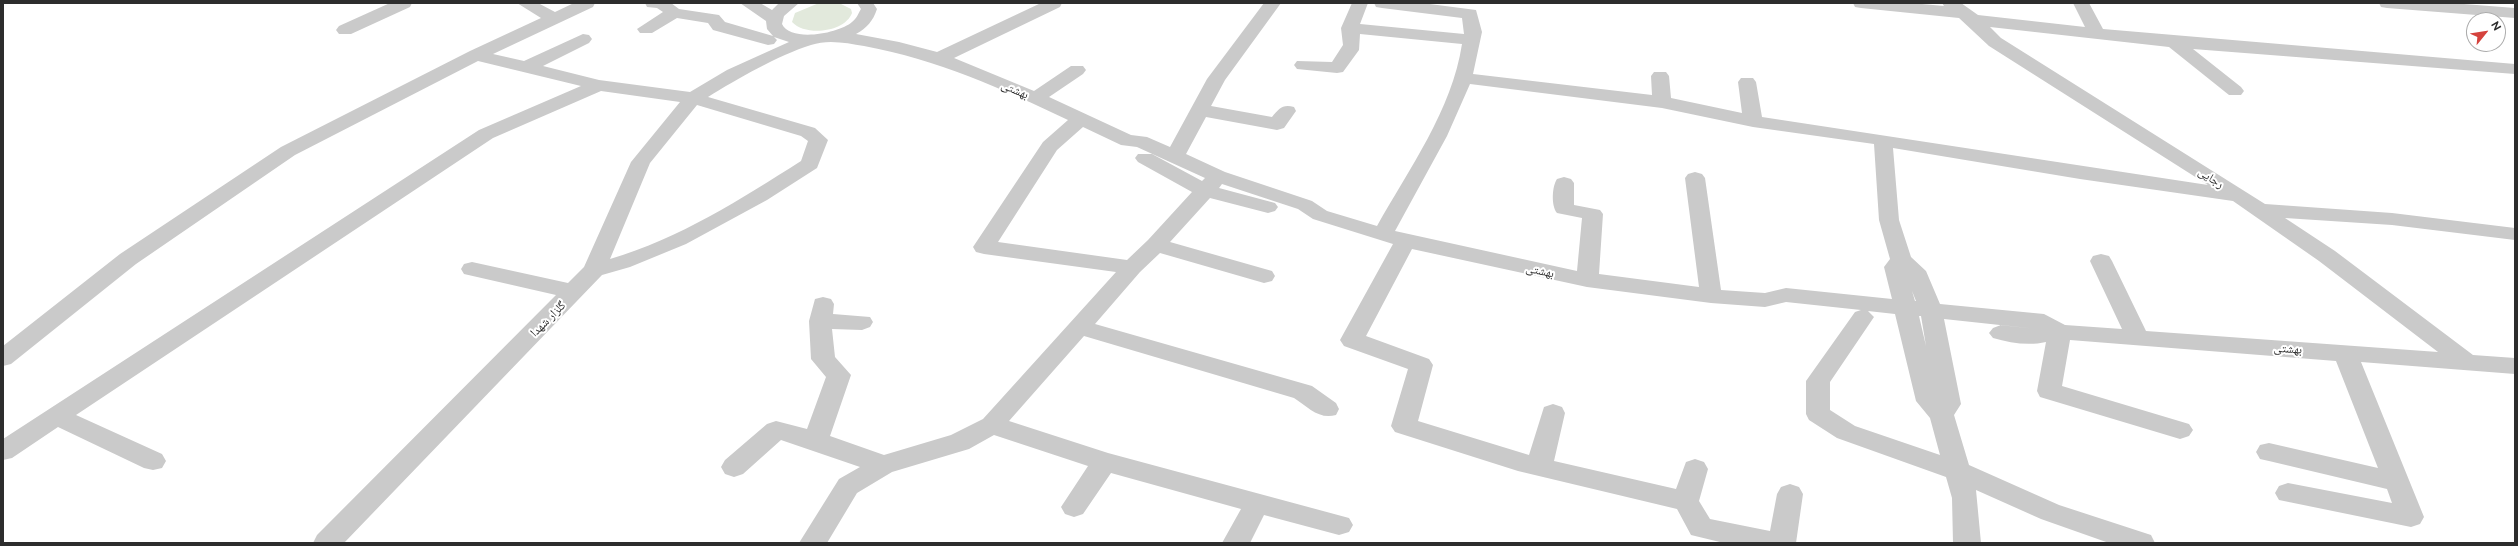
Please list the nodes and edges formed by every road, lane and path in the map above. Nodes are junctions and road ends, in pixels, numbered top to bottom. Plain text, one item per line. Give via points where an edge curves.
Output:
1 (404, 3) edge
2 (525, 3) edge
3 (587, 3) edge
4 (653, 3) edge
5 (748, 3) edge
6 (791, 3) edge
7 (1054, 3) edge
8 (1273, 3) edge
9 (1360, 3) edge
10 (1382, 3) edge
11 (2081, 3) edge
12 (2387, 3) edge
13 (2412, 4) edge
14 (868, 5) edge
15 (1872, 10) edge
16 (1961, 12) edge
17 (674, 13) junction
18 (2515, 13) edge
19 (554, 18) junction
20 (861, 24) junction
21 (1350, 28) junction
22 (646, 29) dead end
23 (345, 30) dead end
24 (773, 30) junction
25 (2097, 32) junction
26 (834, 36) junction
27 (583, 39) dead end
28 (809, 39) junction
29 (1471, 40) junction
30 (2174, 42) junction
31 (899, 47) junction
32 (476, 55) junction
33 (939, 58) junction
34 (1302, 65) dead end
35 (527, 67) junction
36 (2515, 69) edge
37 (1077, 70) dead end
38 (734, 74) junction
39 (1660, 76) dead end
40 (1464, 78) junction
41 (1746, 82) dead end
42 (599, 85) junction
43 (2235, 91) dead end
44 (693, 98) junction
45 (1036, 98) junction
46 (1662, 102) junction
47 (1199, 110) junction
48 (1287, 111) dead end
49 (1081, 119) junction
50 (1753, 121) junction
51 (1883, 140) junction
52 (1128, 141) junction
53 (1175, 157) junction
54 (1695, 178) dead end
55 (1211, 183) junction
56 (1564, 183) dead end
57 (2239, 196) junction
58 (2260, 210) junction
59 (2515, 234) edge
60 (1393, 238) junction
61 (1156, 245) junction
62 (1901, 260) junction
63 (2101, 261) dead end
64 (1132, 267) junction
65 (472, 269) dead end
66 (594, 270) junction
67 (1264, 276) dead end
68 (1587, 280) junction
69 (574, 292) junction
70 (1711, 296) junction
71 (1765, 300) junction
72 (1906, 315) junction
73 (1863, 317) junction
74 (1934, 318) junction
75 (862, 322) dead end
76 (1079, 327) junction
77 (2060, 332) junction
78 (2138, 338) junction
79 (2345, 353) junction
80 (3, 358) edge
81 (2467, 362) junction
82 (2515, 366) edge
83 (1327, 409) dead end
84 (1553, 412) dead end
85 (1941, 414) junction
86 (56, 416) junction
87 (992, 425) junction
88 (2180, 430) dead end
89 (816, 441) junction
90 (3, 451) edge
91 (2269, 452) dead end
92 (153, 461) dead end
93 (1105, 462) junction
94 (883, 465) junction
95 (734, 467) dead end
96 (1538, 467) junction
97 (1695, 469) dead end
98 (1957, 471) junction
99 (2397, 482) junction
100 (2288, 493) dead end
101 (1790, 494) dead end
102 (1686, 501) junction
103 (1257, 504) junction
104 (1074, 506) dead end
105 (1339, 525) dead end
106 (1744, 540) edge
107 (327, 543) edge
108 (813, 543) edge
109 (1236, 543) edge
110 (1781, 543) edge
111 (1967, 543) edge
112 (2141, 543) edge

1 - 23 street
2 - 19 street
3 - 19 street
4 - 17 street via 662,4
5 - 24 street
6 - 24 street via 778,11
7 - 33 street
8 - 47 street via 1216,79
9 - 21 street
10 - 29 street via 1470,14 1473,32
11 - 25 street
12 - 13 street
13 - 18 street
14 - 20 street via 868,17
15 - 16 street
16 - 25 street
16 - 57 street, رجایی via 1994,42
17 - 22 street
17 - 24 street via 713,19 719,26
19 - 32 street
20 - 26 street
20 - 31 street
21 - 29 street
21 - 34 street via 1354,38 1351,50 1337,68
24 - 28 street via 786,36
24 - 38 street
25 - 30 street
26 - 28 street
26 - 31 street
27 - 35 street
28 - 38 street
29 - 40 street
30 - 36 street
30 - 43 street
31 - 33 street, بهشتی
32 - 35 street
32 - 80 street via 288,151 128,259
33 - 45 street, بهشتی
35 - 42 street
37 - 45 street
38 - 44 street, گلزار شهدا
39 - 46 street
40 - 46 street
40 - 60 street
41 - 50 street
42 - 44 street
42 - 86 street via 486,134
44 - 66 street, گلزار شهدا via 641,162
44 - 66 street via 808,132 818,140 810,164 742,208 627,262
45 - 49 street, بهشتی
46 - 50 street
47 - 48 street via 1277,124
47 - 53 street
49 - 52 street, بهشتی
49 - 64 street via 1050,146 984,247
50 - 51 street
51 - 57 street
51 - 62 street via 1889,220
52 - 53 street, بهشتی via 1140,141
52 - 55 street, بهشتی via 1124,147
53 - 55 street, بهشتی
54 - 70 street
55 - 60 street, بهشتی via 1298,216 1320,215
55 - 61 street
56 - 68 street via 1564,209 1593,214
57 - 58 street, رجایی
58 - 59 street via 2392,219
58 - 81 street, رجایی via 2327,256
60 - 68 street, بهشتی
60 - 96 street via 1352,340 1421,365 1404,426
61 - 64 street
61 - 67 street
62 - 72 street via 1894,267
62 - 74 street via 1915,271
63 - 78 street
64 - 76 street
65 - 69 street
66 - 69 street, گلزار شهدا
68 - 70 street, بهشتی
69 - 107 street, گلزار شهدا
70 - 71 street, بهشتی
71 - 72 street via 1786,295
71 - 73 street via 1779,307
72 - 73 street
72 - 74 street, بهشتی
72 - 85 street via 1928,401
73 - 98 street via 1818,381 1818,414 1846,432
74 - 77 street, بهشتی via 2035,337
74 - 85 street via 1949,404
75 - 89 street via 821,313 823,359 839,375
76 - 83 street via 1303,392
76 - 87 street
77 - 78 street, بهشتی
77 - 88 street via 2049,392
78 - 79 street, بهشتی
79 - 81 street, بهشتی
79 - 99 street
81 - 82 street, بهشتی
84 - 96 street
85 - 98 street
86 - 90 street
86 - 92 street
87 - 93 street
87 - 94 street via 960,442
89 - 94 street
89 - 95 street via 776,430
91 - 99 street
93 - 103 street
93 - 104 street
94 - 108 street via 848,486
96 - 102 street
97 - 102 street
98 - 111 street via 1965,498
98 - 112 street via 2050,512
99 - 100 street via 2411,517
101 - 110 street
102 - 106 street via 1701,528
103 - 105 street
103 - 109 street
106 - 110 street

